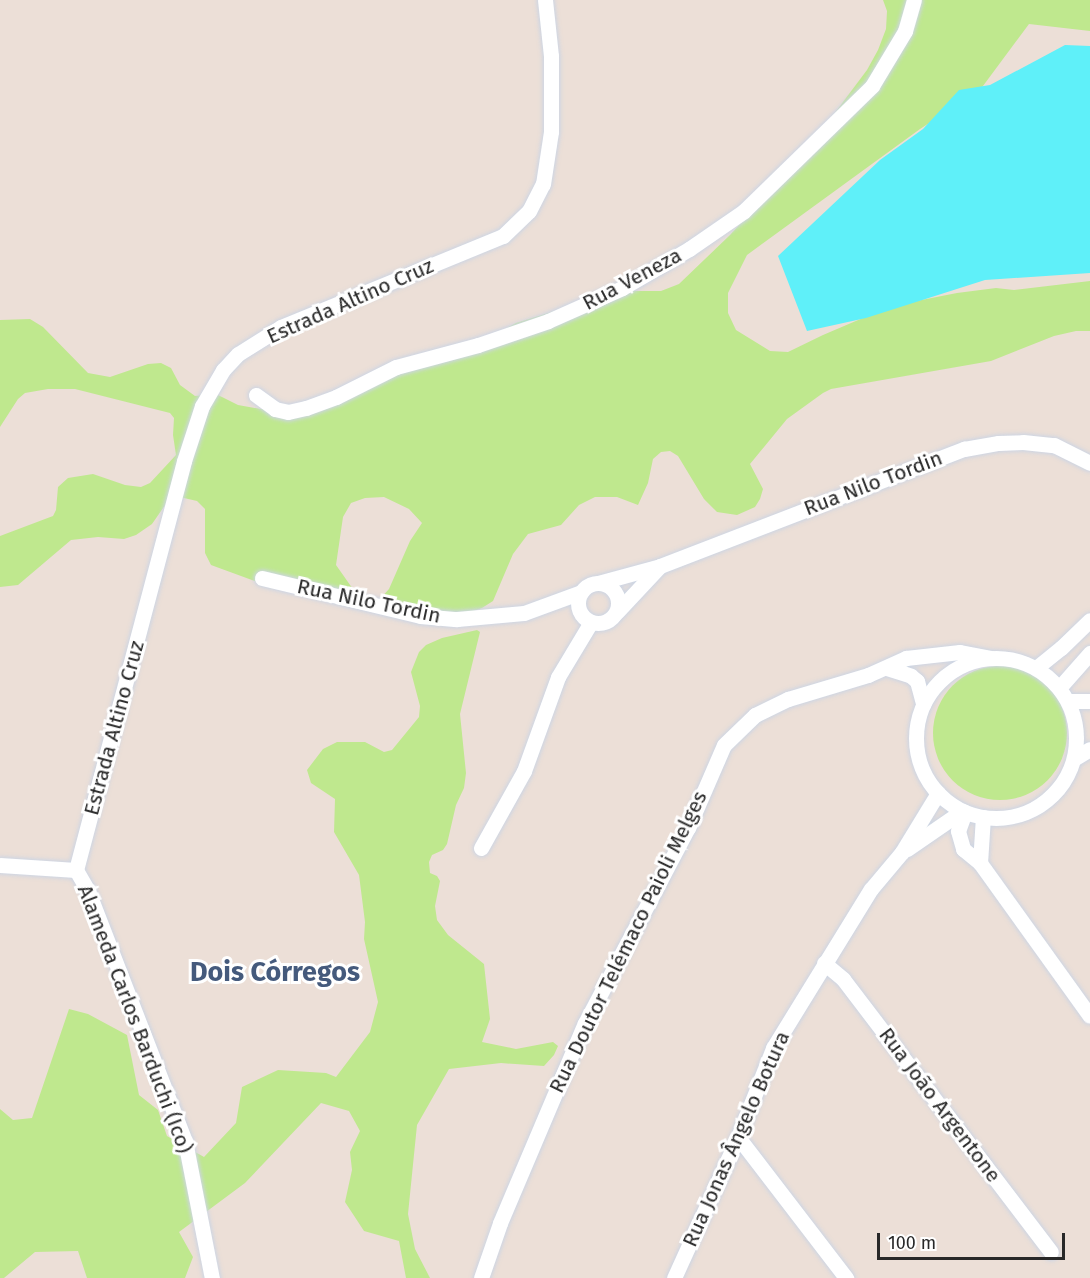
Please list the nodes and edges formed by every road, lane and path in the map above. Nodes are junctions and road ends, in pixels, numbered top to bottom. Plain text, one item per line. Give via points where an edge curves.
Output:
1 (545, 0) edge
2 (914, 0) edge
3 (256, 395) dead end
4 (1090, 463) edge
5 (660, 566) junction
6 (262, 578) dead end
7 (598, 583) junction
8 (581, 592) junction
9 (616, 612) junction
10 (1090, 620) edge
11 (591, 622) junction
12 (1090, 653) edge
13 (991, 658) junction
14 (887, 668) junction
15 (1036, 668) junction
16 (1059, 688) junction
17 (1068, 701) junction
18 (1090, 701) edge
19 (923, 704) junction
20 (1090, 749) edge
21 (1075, 758) junction
22 (938, 794) junction
23 (964, 811) junction
24 (984, 817) junction
25 (481, 848) dead end
26 (902, 852) junction
27 (980, 863) junction
28 (0, 865) edge
29 (76, 870) junction
30 (824, 963) junction
31 (1090, 1016) edge
32 (738, 1137) junction
33 (1052, 1252) dead end
34 (212, 1278) edge
35 (481, 1278) edge
36 (674, 1278) edge
37 (846, 1278) edge

1 - 29 street, Estrada Altino Cruz via 551,56 551,132 543,183 529,211 503,236 281,327 238,354 201,406
2 - 3 street, Rua Veneza via 905,31 873,86 744,211 690,249 622,288 548,321 396,367 306,408 275,409
4 - 5 street, Rua Nilo Tordin via 1054,445 998,442 964,448
5 - 7 street, Rua Nilo Tordin
5 - 9 street, Rua Nilo Tordin
6 - 8 street, Rua Nilo Tordin via 420,616 457,619 524,613
7 - 8 street
7 - 9 street via 615,592
8 - 11 street via 579,611
9 - 11 street via 608,621
10 - 15 street
11 - 25 street via 558,677 524,771
12 - 16 street
13 - 14 street, Rua Doutor Telémaco Paioli Melges via 960,652 906,658
13 - 15 street via 1014,659
13 - 19 street via 968,662 948,673
14 - 19 street via 911,676
14 - 35 street, Rua Doutor Telémaco Paioli Melges via 788,699 755,716 724,745 688,828 585,1023 500,1223
15 - 16 street
16 - 17 street
17 - 18 street
17 - 21 street via 1077,729
19 - 22 street via 915,743 927,780
20 - 21 street
21 - 24 street via 1066,780 1033,810 1011,818
22 - 23 street
22 - 26 street, Rua Jonas Ângelo Botura
23 - 24 street
23 - 26 street, Rua Jonas Ângelo Botura
23 - 27 street via 958,831 960,842
24 - 27 street
26 - 30 street, Rua Jonas Ângelo Botura via 871,889
27 - 31 street
28 - 29 street, Alameda Carlos Barduchi (Ico)
29 - 34 street, Alameda Carlos Barduchi (Ico) via 88,891 185,1141
30 - 32 street, Rua Jonas Ângelo Botura via 773,1048
30 - 33 street, Rua João Argentone via 843,979
32 - 36 street, Rua Jonas Ângelo Botura
32 - 37 street

